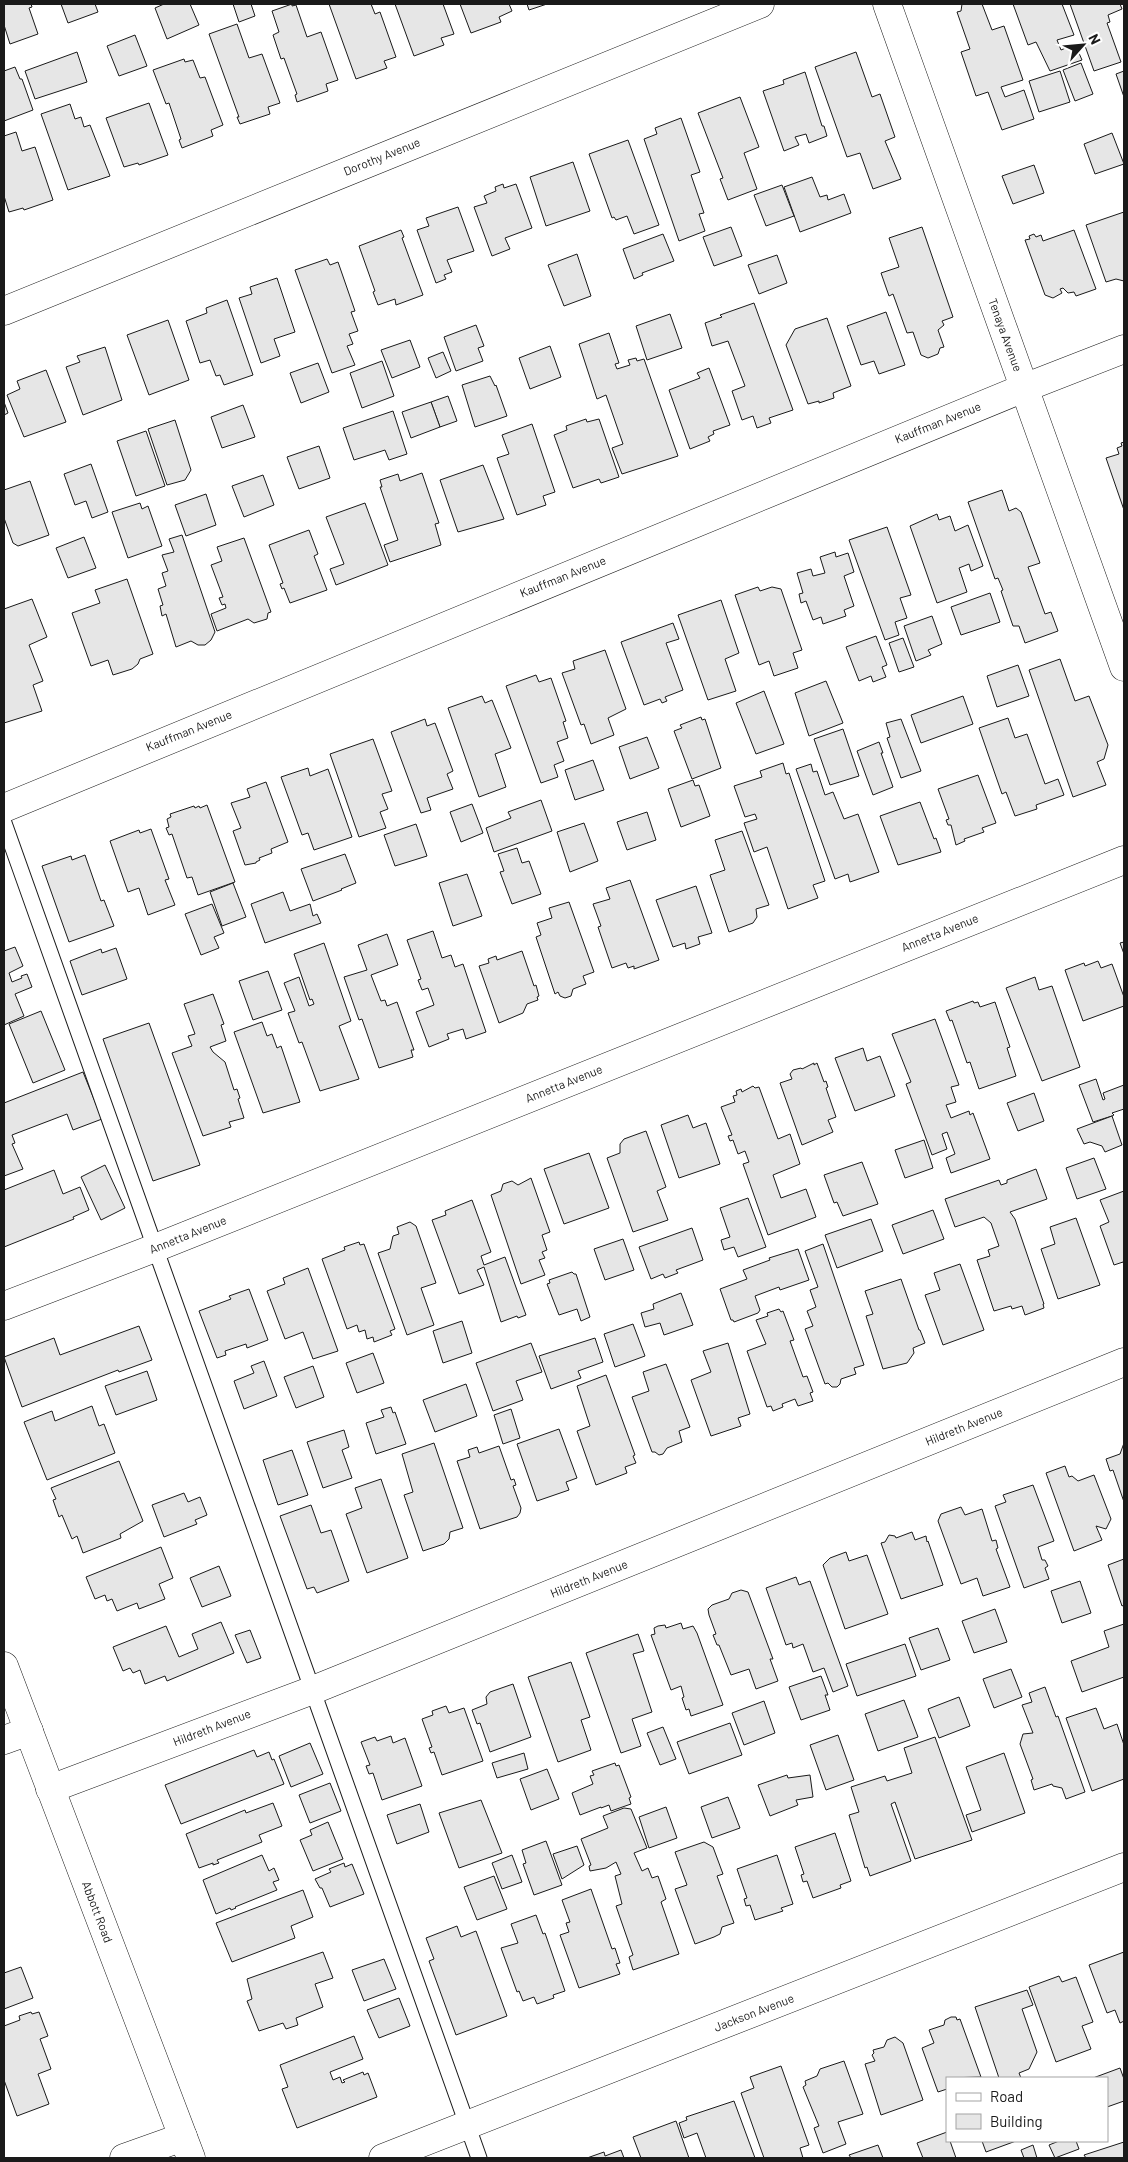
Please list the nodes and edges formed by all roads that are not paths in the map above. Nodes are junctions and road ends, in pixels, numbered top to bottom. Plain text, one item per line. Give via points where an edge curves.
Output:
1 (760, 4) edge
2 (887, 4) edge
3 (4, 311) edge
4 (1124, 350) edge
5 (1024, 388) junction
6 (1124, 667) edge
7 (4, 808) edge
8 (4, 823) edge
9 (1124, 860) edge
10 (155, 1248) junction
11 (4, 1306) edge
12 (1124, 1362) edge
13 (4, 1666) edge
14 (313, 1690) junction
15 (16, 1736) edge
16 (50, 1789) junction
17 (1124, 1867) edge
18 (467, 2126) junction
19 (187, 2148) edge
20 (124, 2158) edge
21 (382, 2158) edge
22 (478, 2158) edge

1 - 3 street, Dorothy Avenue
2 - 5 street, Tenaya Avenue
4 - 5 street, Kauffman Avenue
5 - 6 street, Tenaya Avenue
5 - 7 street, Kauffman Avenue
8 - 10 lane
9 - 10 street, Annetta Avenue
10 - 11 street, Annetta Avenue
10 - 14 lane
12 - 14 street, Hildreth Avenue
13 - 15 street, Abbott Road
14 - 16 street, Hildreth Avenue
14 - 18 lane
15 - 16 street, Abbott Road
16 - 19 street, Abbott Road
17 - 18 street, Jackson Avenue
18 - 21 street, Jackson Avenue
18 - 22 lane
19 - 20 street

